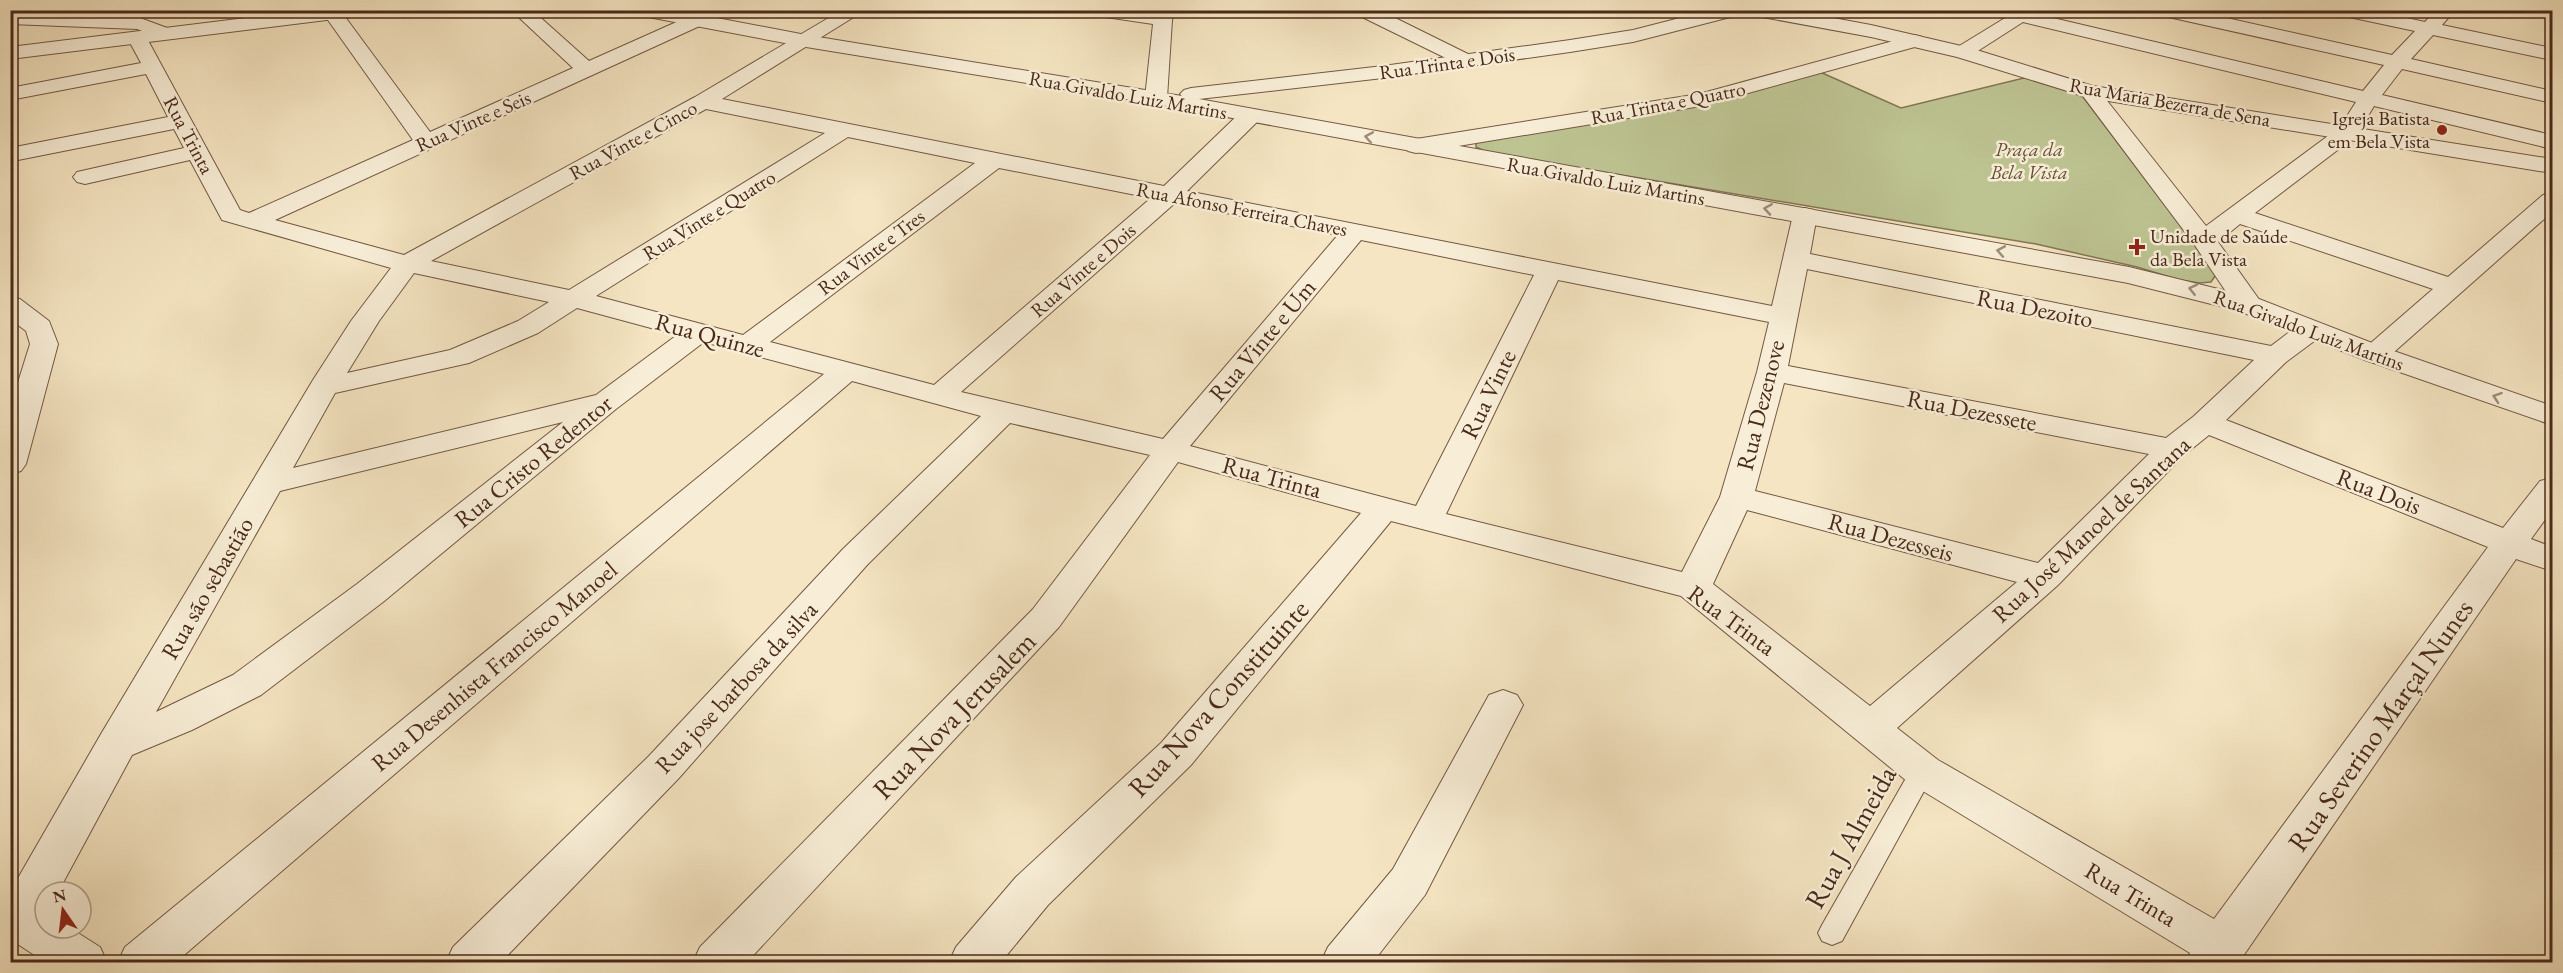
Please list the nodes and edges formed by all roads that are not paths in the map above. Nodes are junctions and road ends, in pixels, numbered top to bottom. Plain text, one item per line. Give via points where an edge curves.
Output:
1 (359, 10) edge
2 (520, 10) edge
3 (643, 10) edge
4 (856, 10) edge
5 (1098, 10) edge
6 (1735, 10) edge
7 (1757, 10) edge
8 (1995, 10) edge
9 (2164, 10) edge
10 (2342, 10) edge
11 (2446, 10) edge
12 (1371, 11) edge
13 (332, 13) junction
14 (2025, 14) edge
15 (1165, 15) edge
16 (10, 18) edge
17 (697, 20) junction
18 (2431, 29) junction
19 (165, 33) junction
20 (137, 37) junction
21 (806, 41) junction
22 (1915, 41) junction
23 (1963, 52) junction
24 (10, 53) edge
25 (2553, 54) edge
26 (1467, 61) junction
27 (2397, 62) junction
28 (154, 67) junction
29 (587, 70) junction
30 (2090, 92) junction
31 (10, 94) edge
32 (2553, 97) edge
33 (1156, 98) junction
34 (2368, 99) junction
35 (703, 102) junction
36 (1250, 116) junction
37 (180, 121) junction
38 (845, 130) junction
39 (2348, 132) junction
40 (426, 142) junction
41 (2553, 142) edge
42 (1416, 146) junction
43 (197, 152) junction
44 (18, 153) dead end
45 (994, 160) junction
46 (2553, 166) edge
47 (85, 177) dead end
48 (1169, 195) junction
49 (2553, 200) edge
50 (1805, 215) junction
51 (2237, 215) junction
52 (250, 222) junction
53 (1355, 231) junction
54 (2204, 240) junction
55 (1795, 259) junction
56 (407, 264) junction
57 (1550, 269) junction
58 (2451, 286) junction
59 (574, 299) junction
60 (2249, 304) junction
61 (10, 305) edge
62 (1782, 316) junction
63 (2311, 330) junction
64 (699, 332) junction
65 (748, 345) junction
66 (2375, 354) junction
67 (2276, 356) junction
68 (847, 370) junction
69 (1772, 372) junction
70 (324, 387) junction
71 (940, 395) junction
72 (604, 403) junction
73 (1003, 412) junction
74 (2553, 416) edge
75 (2205, 423) junction
76 (2172, 449) junction
77 (1170, 450) junction
78 (10, 464) edge
79 (268, 484) junction
80 (2553, 488) edge
81 (1737, 496) junction
82 (1384, 508) junction
83 (1426, 520) junction
84 (2510, 542) junction
85 (2553, 560) edge
86 (2045, 577) junction
87 (1693, 587) junction
88 (1503, 705) dead end
89 (1871, 728) junction
90 (115, 745) junction
91 (1923, 771) junction
92 (15, 917) edge
93 (1832, 933) dead end
94 (2216, 955) edge
95 (83, 963) edge
96 (142, 963) edge
97 (470, 963) edge
98 (717, 963) edge
99 (973, 963) edge
100 (1345, 963) edge

1 - 13 street
2 - 29 street
3 - 17 street, Rua Givaldo Luiz Martins
4 - 21 street, Rua Vinte e Cinco
5 - 15 street
6 - 26 street, Rua Trinta e Dois via 1633,36
7 - 22 street, Rua Maria Bezerra de Sena
8 - 14 street
9 - 27 street
10 - 18 street
11 - 18 street
12 - 26 street
13 - 19 street
13 - 40 street
14 - 23 street
14 - 34 street
15 - 33 street
16 - 19 street via 132,23
17 - 21 street, Rua Givaldo Luiz Martins
17 - 29 street, Rua Vinte e Seis
18 - 25 street
18 - 27 street
19 - 20 street
20 - 24 street
20 - 28 street, Rua Trinta
21 - 33 street, Rua Givaldo Luiz Martins
21 - 35 street, Rua Vinte e Cinco
22 - 23 street, Rua Maria Bezerra de Sena
22 - 42 street, Rua Trinta e Quatro via 1701,100
23 - 30 street, Rua Maria Bezerra de Sena
26 - 33 street, Rua Trinta e Dois
27 - 32 street
27 - 34 street
28 - 31 street
28 - 37 street, Rua Trinta
29 - 40 street, Rua Vinte e Seis
30 - 39 street, Rua Maria Bezerra de Sena
30 - 54 street
33 - 36 street, Rua Givaldo Luiz Martins
34 - 39 street
34 - 41 street
35 - 38 street, Rua Afonso Ferreira Chaves
35 - 56 street, Rua Vinte e Cinco
42 -> 36 street, Rua Givaldo Luiz Martins
36 - 48 street, Rua Vinte e Dois
37 - 43 street, Rua Trinta
37 - 44 street
38 - 45 street, Rua Afonso Ferreira Chaves
38 - 59 street, Rua Vinte e Quatro
39 - 46 street, Rua Maria Bezerra de Sena
39 - 51 street
40 - 52 street, Rua Vinte e Seis
50 -> 42 street, Rua Givaldo Luiz Martins
43 - 47 street
43 - 52 street, Rua Trinta via 231,215
45 - 48 street, Rua Afonso Ferreira Chaves
45 - 65 street, Rua Vinte e Tres
48 - 53 street, Rua Afonso Ferreira Chaves
48 - 71 street, Rua Vinte e Dois
49 - 58 street
50 - 55 street, Rua Dezenove
60 -> 50 street, Rua Givaldo Luiz Martins via 2129,275
51 - 54 street
51 - 58 street
52 - 56 street, Rua Quinze
53 - 57 street, Rua Afonso Ferreira Chaves
53 - 77 street, Rua Vinte e Um
54 - 60 street
55 - 62 street, Rua Dezenove
55 - 67 street, Rua Dezoito
56 - 59 street, Rua Quinze
56 - 70 street, Rua são sebastião
57 - 62 street, Rua Afonso Ferreira Chaves
57 - 83 street, Rua Vinte
58 - 66 street
59 - 64 street, Rua Quinze
59 - 70 street, Rua Vinte e Quatro via 528,327 459,357
60 - 63 street, Rua Givaldo Luiz Martins
61 - 78 street via 39,327 45,344
62 - 69 street, Rua Dezenove
63 - 66 street, Rua Givaldo Luiz Martins
63 - 67 street, Rua José Manoel de Santana
64 - 65 street, Rua Quinze
64 - 72 street, Rua Cristo Redentor
65 - 68 street, Rua Quinze
74 -> 66 street, Rua Givaldo Luiz Martins
67 - 75 street, Rua José Manoel de Santana
68 - 71 street, Rua Quinze
68 - 96 street, Rua Desenhista Francisco Manoel
69 - 76 street, Rua Dezessete
69 - 81 street, Rua Dezenove
70 - 79 street, Rua são sebastião
71 - 73 street, Rua Quinze
72 - 79 street
72 - 90 street, Rua Cristo Redentor via 370,593 247,685
73 - 77 street, Rua Quinze
73 - 97 street, Rua jose barbosa da silva via 855,557 664,767
75 - 76 street, Rua José Manoel de Santana
75 - 84 street, Rua Dois
76 - 86 street, Rua José Manoel de Santana
77 - 82 street, Rua Trinta
77 - 98 street, Rua Nova Jerusalem via 1046,618
79 - 90 street, Rua são sebastião
80 - 84 street, Rua Severino Marçal Nunes
81 - 86 street, Rua Dezesseis
81 - 87 street, Rua Dezenove
82 - 83 street, Rua Trinta
82 - 99 street, Rua Nova Constituinte via 1176,754 1032,891
83 - 87 street, Rua Trinta
84 - 85 street, Rua Dois
84 - 94 street, Rua Severino Marçal Nunes
86 - 89 street, Rua José Manoel de Santana
87 - 89 street, Rua Trinta
88 - 100 street via 1409,882
89 - 91 street, Rua Trinta
90 - 92 street, Rua são sebastião
91 - 93 lane, Rua J Almeida
91 - 94 street, Rua Trinta
92 - 95 street

